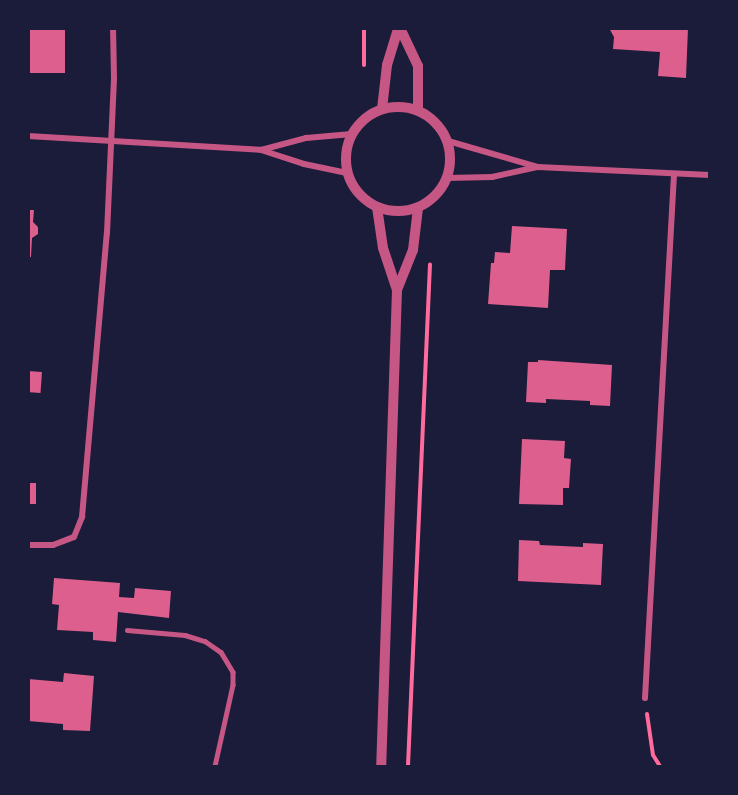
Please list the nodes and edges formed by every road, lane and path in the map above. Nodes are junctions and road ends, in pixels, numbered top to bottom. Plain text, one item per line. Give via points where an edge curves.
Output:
1 (113, 28) edge
2 (364, 28) edge
3 (399, 28) edge
4 (364, 65) dead end
5 (382, 109) junction
6 (418, 110) junction
7 (352, 134) junction
8 (28, 136) edge
9 (448, 141) junction
10 (110, 142) junction
11 (261, 150) junction
12 (538, 167) junction
13 (347, 173) junction
14 (674, 174) junction
15 (710, 176) edge
16 (447, 178) junction
17 (377, 207) junction
18 (418, 208) junction
19 (430, 262) dead end
20 (397, 290) junction
21 (28, 545) edge
22 (127, 630) dead end
23 (645, 698) joint
24 (215, 766) edge
25 (381, 766) edge
26 (408, 766) edge
27 (660, 766) edge

1 - 10 street
2 - 4 path
3 - 5 street via 387,65
3 - 6 street via 418,66
5 - 6 street via 400,106
5 - 7 street via 370,114
6 - 9 street via 431,117
7 - 11 street via 306,138
7 - 13 street via 346,153
8 - 10 street
9 - 12 street
9 - 16 street via 451,160
10 - 11 street
10 - 21 street via 107,233 82,517 74,537 53,545
11 - 13 street
12 - 14 street
12 - 16 street via 492,177
13 - 17 street via 364,199
14 - 15 street
14 - 23 street
16 - 18 street via 436,196
17 - 18 street via 397,211
17 - 20 street via 383,248
18 - 20 street via 413,250
19 - 26 path
20 - 25 street
22 - 24 lane via 185,635 205,641 221,652 233,672 233,685
23 - 27 path via 653,754

